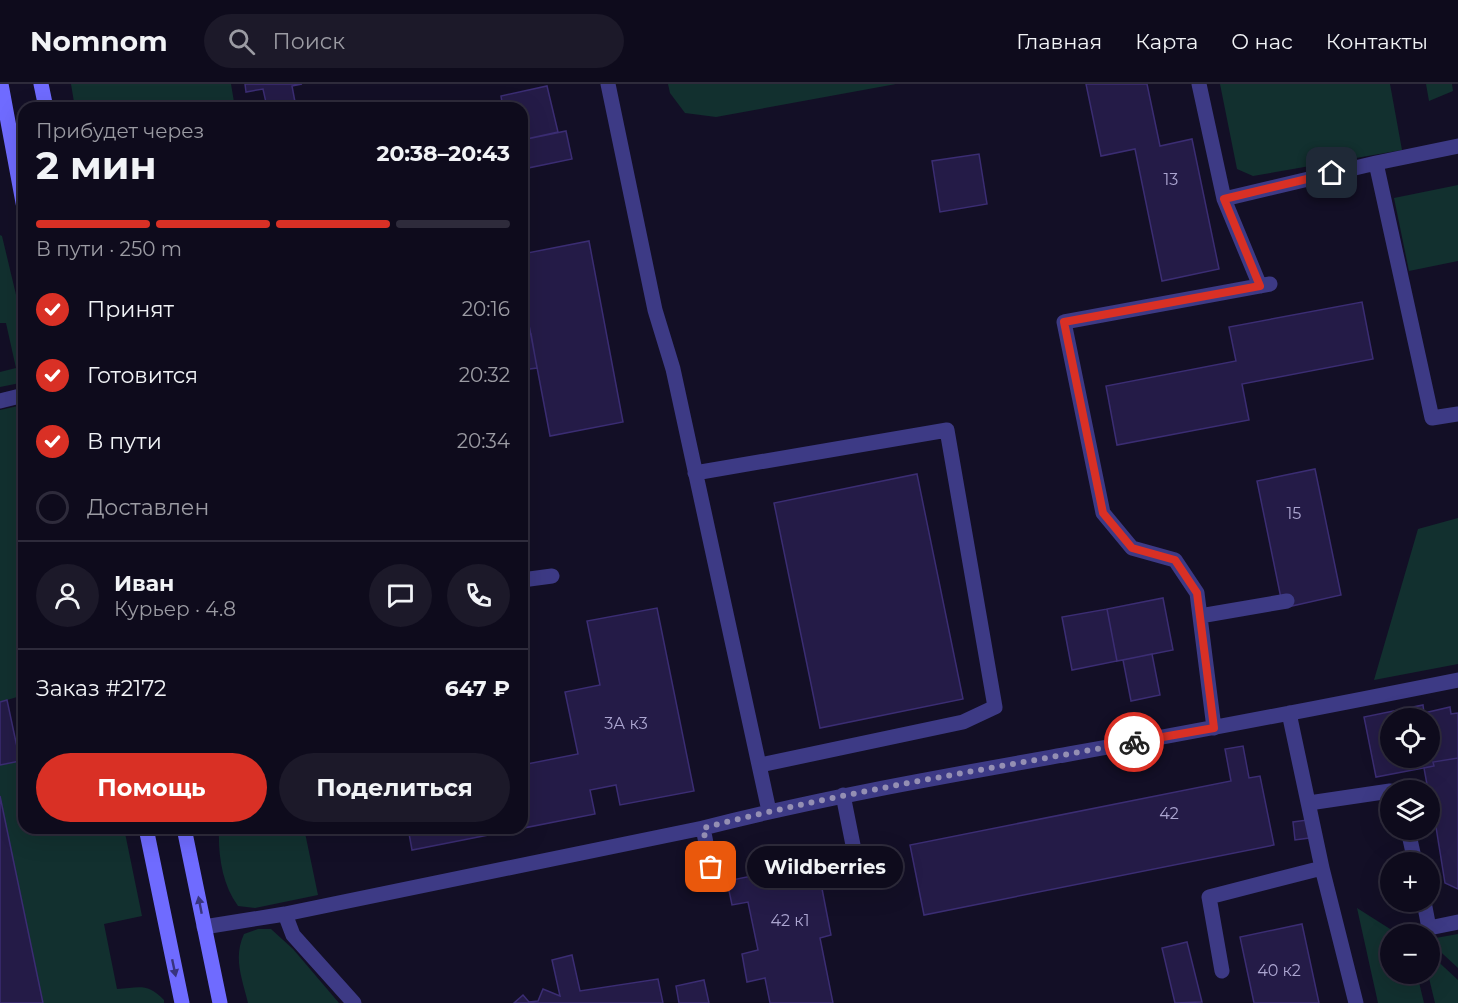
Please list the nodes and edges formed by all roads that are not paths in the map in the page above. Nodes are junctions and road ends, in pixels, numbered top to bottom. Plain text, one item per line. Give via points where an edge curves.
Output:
1 (1, 84) edge
2 (41, 84) edge
3 (608, 84) edge
4 (1199, 84) edge
5 (45, 102) edge
6 (1458, 146) edge
7 (1376, 163) junction
8 (18, 176) edge
9 (1224, 199) junction
10 (18, 396) edge
11 (0, 401) edge
12 (1458, 414) edge
13 (695, 473) junction
14 (552, 576) dead end
15 (528, 579) edge
16 (1287, 601) dead end
17 (1200, 616) junction
18 (1458, 680) edge
19 (1289, 713) junction
20 (1214, 728) junction
21 (760, 765) junction
22 (1380, 793) edge
23 (843, 795) junction
24 (1309, 803) junction
25 (769, 811) junction
26 (703, 828) junction
27 (147, 834) edge
28 (185, 834) edge
29 (711, 867) dead end
30 (1322, 868) junction
31 (859, 875) dead end
32 (1426, 912) edge
33 (285, 914) junction
34 (1458, 922) edge
35 (204, 927) junction
36 (1222, 971) dead end
37 (182, 1003) edge
38 (220, 1003) edge
39 (354, 1003) edge
40 (1356, 1003) edge

1 - 8 main road
2 - 5 main road
3 - 13 lane via 655,309 673,369
4 - 9 lane
6 - 7 lane
7 - 9 lane
7 - 12 lane via 1432,418
9 - 17 lane via 1265,285 1064,322 1103,513 1132,548 1175,560 1197,593
10 - 11 lane
13 - 21 lane
13 - 21 lane via 947,430 995,707 963,722
14 - 15 lane
16 - 17 lane
17 - 20 lane
18 - 19 lane
19 - 20 lane
19 - 24 lane
20 - 23 lane
21 - 25 lane
22 - 24 lane
23 - 25 lane
23 - 31 lane
24 - 30 lane
25 - 26 lane
26 - 29 lane
26 - 33 lane
27 -> 37 main road
35 -> 28 main road
30 - 36 lane via 1209,897
30 - 40 lane
32 - 34 lane via 1429,928
33 - 35 lane
33 - 39 lane via 293,935
35 - 38 main road

